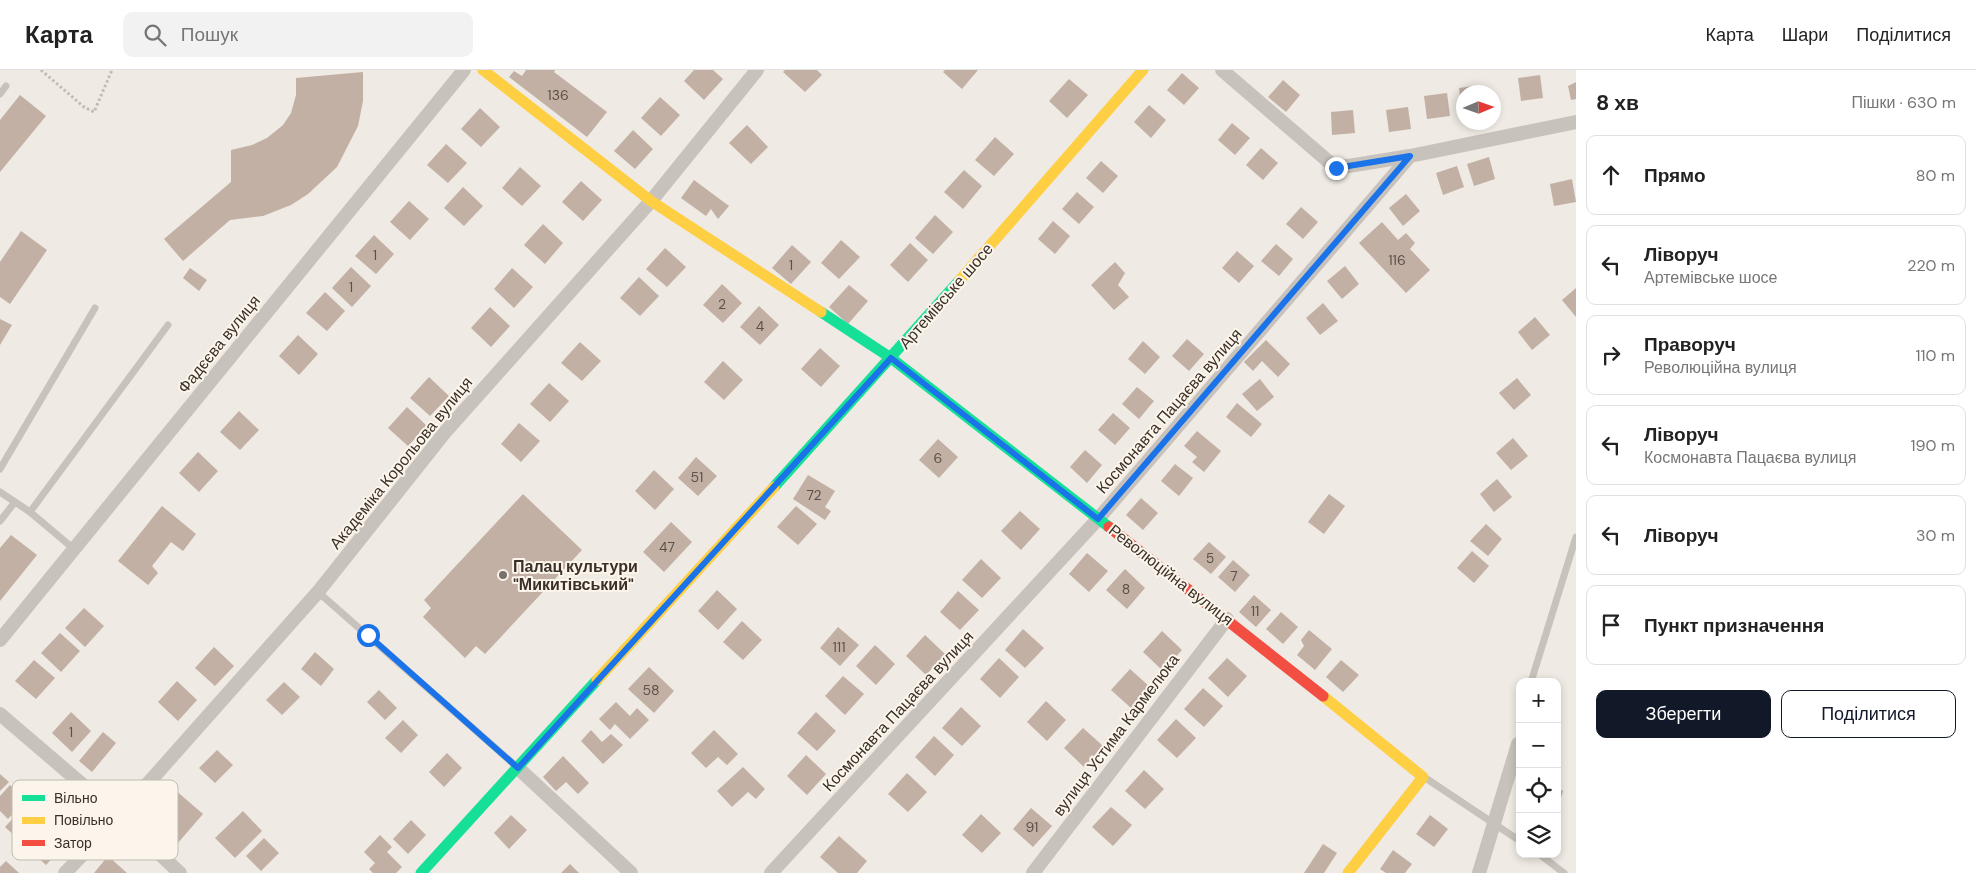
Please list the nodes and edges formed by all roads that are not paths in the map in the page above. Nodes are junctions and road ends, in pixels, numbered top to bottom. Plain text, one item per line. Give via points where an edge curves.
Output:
1 (464, 70) edge
2 (484, 70) edge
3 (757, 70) edge
4 (1143, 70) edge
5 (1222, 70) edge
6 (6, 86) dead end
7 (0, 94) edge
8 (1576, 122) edge
9 (1410, 156) junction
10 (651, 201) junction
11 (95, 308) dead end
12 (168, 325) dead end
13 (891, 358) junction
14 (0, 469) edge
15 (0, 492) edge
16 (15, 502) junction
17 (30, 512) junction
18 (1098, 519) junction
19 (0, 521) edge
20 (1576, 537) edge
21 (74, 549) junction
22 (318, 592) junction
23 (1227, 619) junction
24 (0, 640) edge
25 (1532, 678) edge
26 (0, 714) edge
27 (1516, 750) edge
28 (518, 768) junction
29 (1423, 777) junction
30 (77, 780) edge
31 (151, 780) edge
32 (1494, 823) junction
33 (1516, 838) edge
34 (1544, 858) edge
35 (77, 860) edge
36 (166, 860) edge
37 (65, 873) edge
38 (180, 873) edge
39 (421, 873) edge
40 (631, 873) edge
41 (771, 873) edge
42 (1033, 873) edge
43 (1348, 873) edge
44 (1479, 873) edge
45 (1564, 873) edge

1 - 21 street, Фадєєва вулиця
2 - 10 street, Революційна вулиця
3 - 10 street, Академіка Корольова вулиця
4 - 13 street, Артемівське шосе
5 - 9 street via 1336,168
6 - 7 lane
8 - 9 street
9 - 18 street, Космонавта Пацаєва вулиця
10 - 13 street, Революційна вулиця
10 - 22 street, Академіка Корольова вулиця via 446,431
11 - 14 lane
12 - 17 lane
13 - 18 street, Революційна вулиця
13 - 28 street, Артемівське шосе
15 - 16 lane
16 - 17 lane
16 - 19 lane
17 - 21 lane
18 - 23 street, Революційна вулиця
18 - 41 street, Космонавта Пацаєва вулиця
20 - 25 lane
21 - 24 street, Фадєєва вулиця
22 - 28 lane
22 - 31 street, Академіка Корольова вулиця
23 - 29 street, Революційна вулиця
23 - 42 street, вулиця Устима Кармелюка
26 - 30 street
27 - 32 street
28 - 39 street, Артемівське шосе
28 - 40 street
29 - 32 lane
29 - 43 street
32 - 33 lane
32 - 44 street
34 - 45 lane
35 - 37 street, Академіка Корольова вулиця
36 - 38 street

